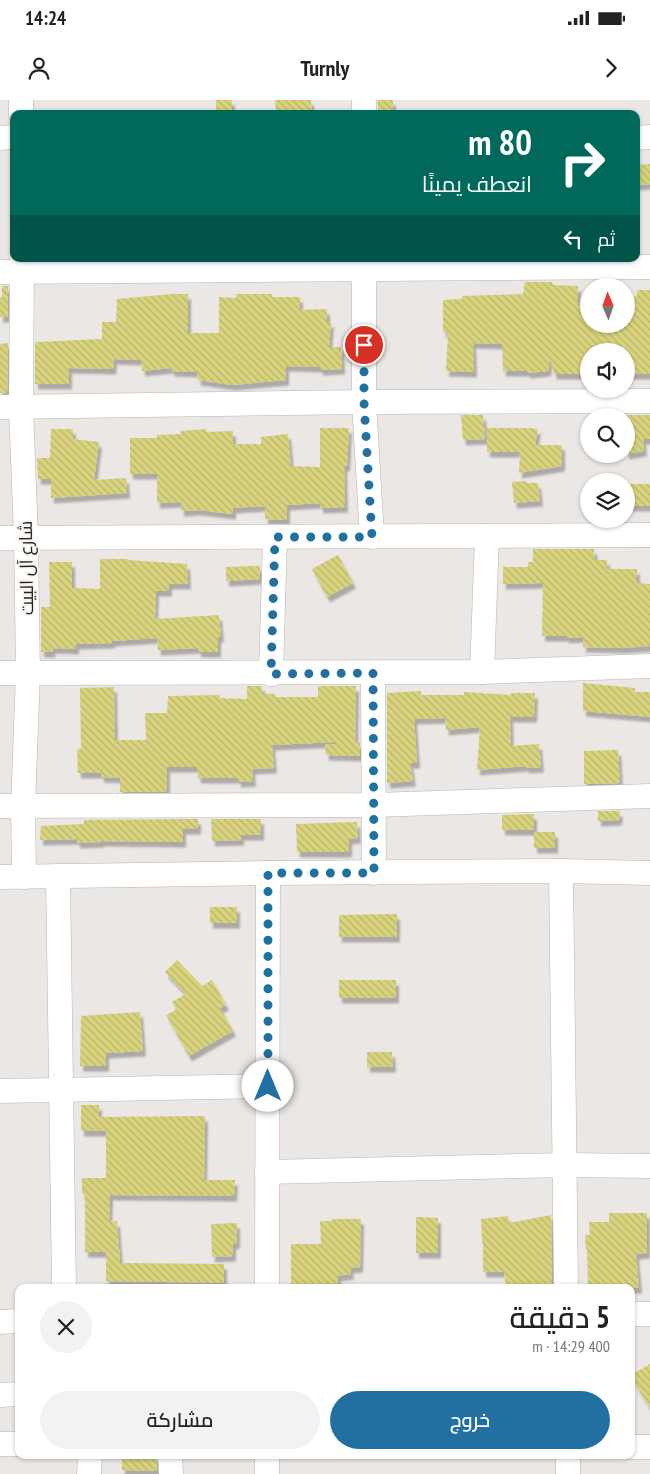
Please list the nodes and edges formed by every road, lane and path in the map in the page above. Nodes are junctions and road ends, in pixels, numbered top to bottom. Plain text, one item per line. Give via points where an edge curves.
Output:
1 (266, 264) edge
2 (364, 264) edge
3 (481, 264) edge
4 (650, 267) edge
5 (15, 268) edge
6 (650, 400) edge
7 (364, 402) junction
8 (10, 407) edge
9 (487, 536) junction
10 (650, 536) edge
11 (275, 537) junction
12 (372, 537) junction
13 (0, 538) edge
14 (26, 538) junction
15 (650, 666) edge
16 (482, 672) junction
17 (0, 673) edge
18 (28, 673) junction
19 (373, 673) junction
20 (271, 674) junction
21 (650, 796) edge
22 (374, 805) junction
23 (0, 806) edge
24 (24, 806) junction
25 (561, 871) junction
26 (268, 873) junction
27 (374, 873) junction
28 (650, 873) edge
29 (24, 876) junction
30 (58, 876) junction
31 (0, 877) edge
32 (268, 1086) junction
33 (0, 1091) edge
34 (61, 1091) junction
35 (565, 1165) junction
36 (650, 1166) edge
37 (267, 1172) junction
38 (64, 1284) edge
39 (267, 1284) edge
40 (566, 1284) edge
41 (635, 1314) edge
42 (650, 1314) edge
43 (0, 1322) edge
44 (15, 1322) edge
45 (15, 1394) edge
46 (0, 1395) edge
47 (0, 1444) edge
48 (15, 1444) edge
49 (635, 1447) edge
50 (650, 1447) edge
51 (90, 1459) edge
52 (170, 1459) edge
53 (267, 1459) edge
54 (568, 1459) edge
55 (89, 1474) edge
56 (171, 1474) edge
57 (267, 1474) edge
58 (568, 1474) edge

1 - 2 street
1 - 5 street
2 - 3 street
2 - 7 street
3 - 4 street
5 - 8 street, شارع آل البيت
6 - 7 street
7 - 8 street
7 - 12 street
8 - 14 street, شارع آل البيت
9 - 10 street
9 - 12 street
9 - 16 street
11 - 12 street
11 - 14 street
11 - 20 street
13 - 14 street
14 - 18 street, شارع آل البيت
15 - 16 street
16 - 19 street
17 - 18 street
18 - 20 street
18 - 24 street, شارع آل البيت
19 - 20 street
19 - 22 street
21 - 22 street
22 - 24 street
22 - 27 street
23 - 24 street
24 - 29 street, شارع آل البيت
25 - 27 street
25 - 28 street
25 - 35 street
26 - 27 street
26 - 30 street
26 - 32 street
29 - 30 street
29 - 31 street
30 - 34 street
32 - 34 street
32 - 37 street
33 - 34 street
34 - 38 street
35 - 36 street
35 - 37 street
35 - 40 street
37 - 39 street
41 - 42 street
43 - 44 street
45 - 46 street
47 - 48 street
49 - 50 street
51 - 55 street
52 - 56 street
53 - 57 street
54 - 58 street

